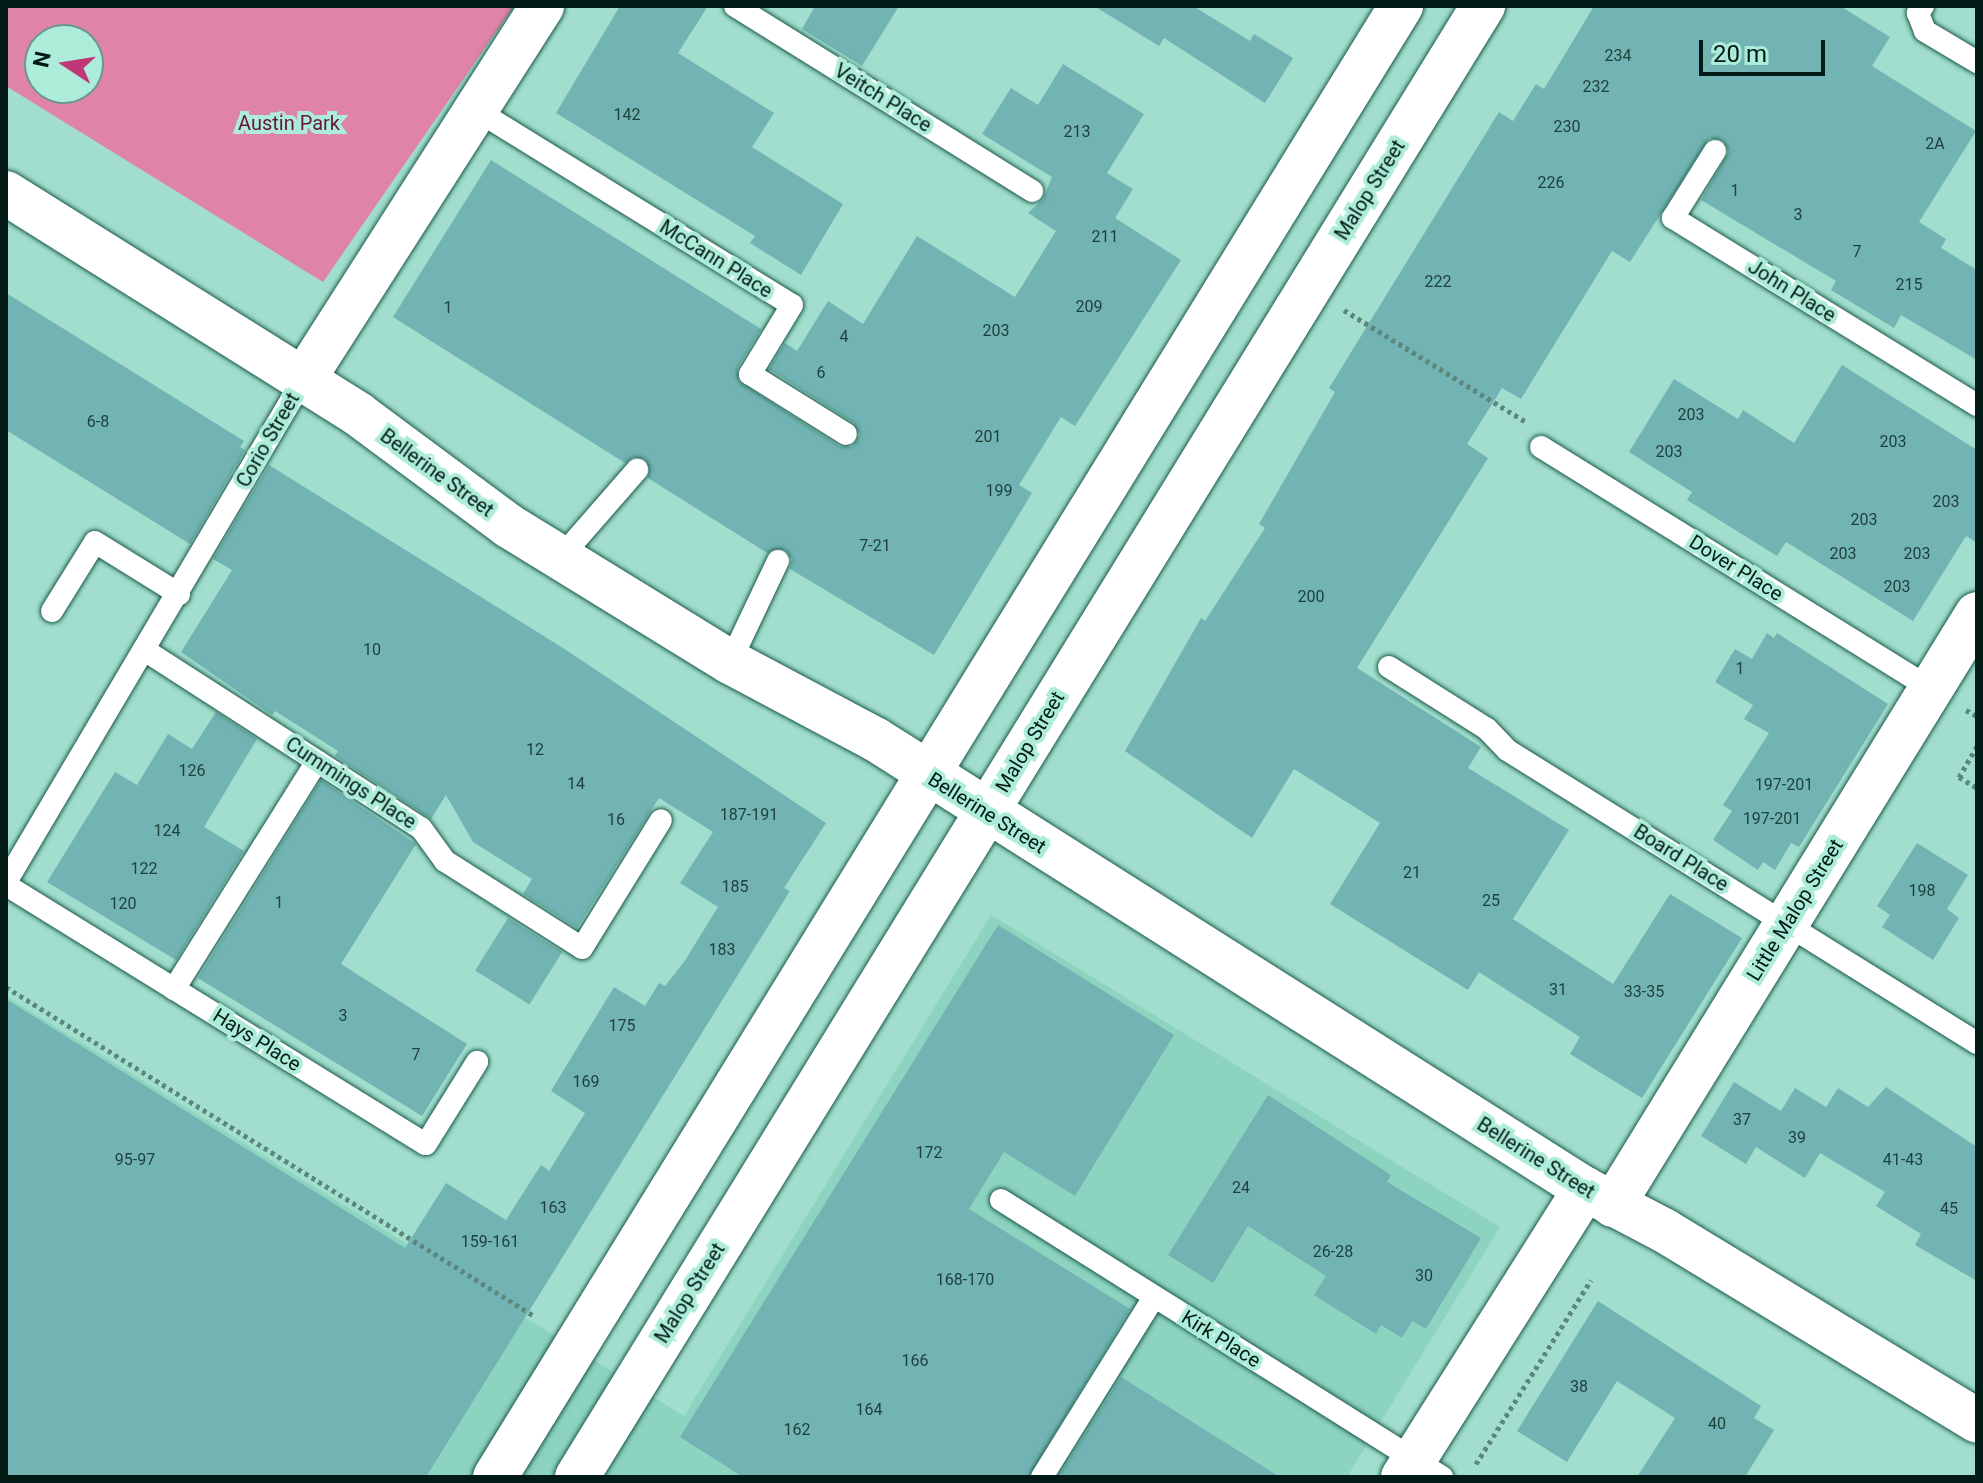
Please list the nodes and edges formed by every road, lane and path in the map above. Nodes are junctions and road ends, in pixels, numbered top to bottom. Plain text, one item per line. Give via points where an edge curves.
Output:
1 (542, 6) edge
2 (735, 6) edge
3 (1401, 6) edge
4 (1483, 6) edge
5 (1923, 6) edge
6 (1977, 62) edge
7 (476, 110) junction
8 (1715, 151) dead end
9 (1032, 191) dead end
10 (6, 193) edge
11 (1258, 238) junction
12 (1313, 283) junction
13 (303, 380) junction
14 (1977, 405) edge
15 (846, 434) dead end
16 (1541, 447) joint
17 (637, 470) dead end
18 (561, 557) junction
19 (778, 561) dead end
20 (179, 594) junction
21 (52, 611) dead end
22 (1977, 614) edge
23 (146, 651) junction
24 (730, 662) junction
25 (1389, 667) dead end
26 (1931, 689) junction
27 (1977, 746) edge
28 (317, 761) junction
29 (926, 776) junction
30 (1977, 788) edge
31 (987, 814) junction
32 (661, 820) dead end
33 (6, 883) edge
34 (1786, 925) junction
35 (6, 987) edge
36 (174, 989) junction
37 (1977, 1043) edge
38 (477, 1062) dead end
39 (1599, 1197) junction
40 (1001, 1200) dead end
41 (1591, 1280) dead end
42 (1154, 1297) junction
43 (536, 1317) dead end
44 (1977, 1421) edge
45 (1476, 1464) dead end
46 (1419, 1471) edge
47 (495, 1477) edge
48 (577, 1477) edge
49 (1042, 1477) edge

1 - 7 street, Corio Street
2 - 9 lane, Veitch Place
3 - 11 street
4 - 12 street, Malop Street
5 - 6 lane via 1918,13 1925,31
7 - 13 street, Corio Street
7 - 15 lane, McCann Place via 792,305 750,374
8 - 14 lane, John Place via 1673,218
10 - 13 street, Bellerine Street
11 - 12 street
11 - 29 street
12 - 16 path via 1524,419
12 - 31 street, Malop Street
13 - 18 street, Bellerine Street
13 - 20 lane, Corio Street
16 - 26 lane, Dover Place
17 - 18 lane
18 - 24 street, Bellerine Street
19 - 24 lane
20 - 21 lane via 95,542
20 - 23 lane, Corio Street
22 - 26 street, Little Malop Street
23 - 28 lane, Cummings Place
23 - 33 lane, Corio Street
24 - 29 street, Bellerine Street via 875,739
25 - 34 lane, Board Place via 1487,729 1507,750
26 - 34 street, Little Malop Street
27 - 30 path via 1959,777
28 - 32 lane, Cummings Place via 421,828 445,861 582,948
28 - 36 lane
29 - 31 street, Bellerine Street
29 - 47 street
31 - 39 street, Bellerine Street
31 - 48 street, Malop Street
33 - 36 lane, Hays Place
34 - 37 lane, Board Place
34 - 39 street, Little Malop Street
35 - 43 path
36 - 38 lane, Hays Place via 426,1144
39 - 44 street, Bellerine Street via 1665,1231
39 - 46 street, Little Malop Street
40 - 42 lane, Kirk Place
41 - 45 path
42 - 46 lane, Kirk Place
42 - 49 lane

